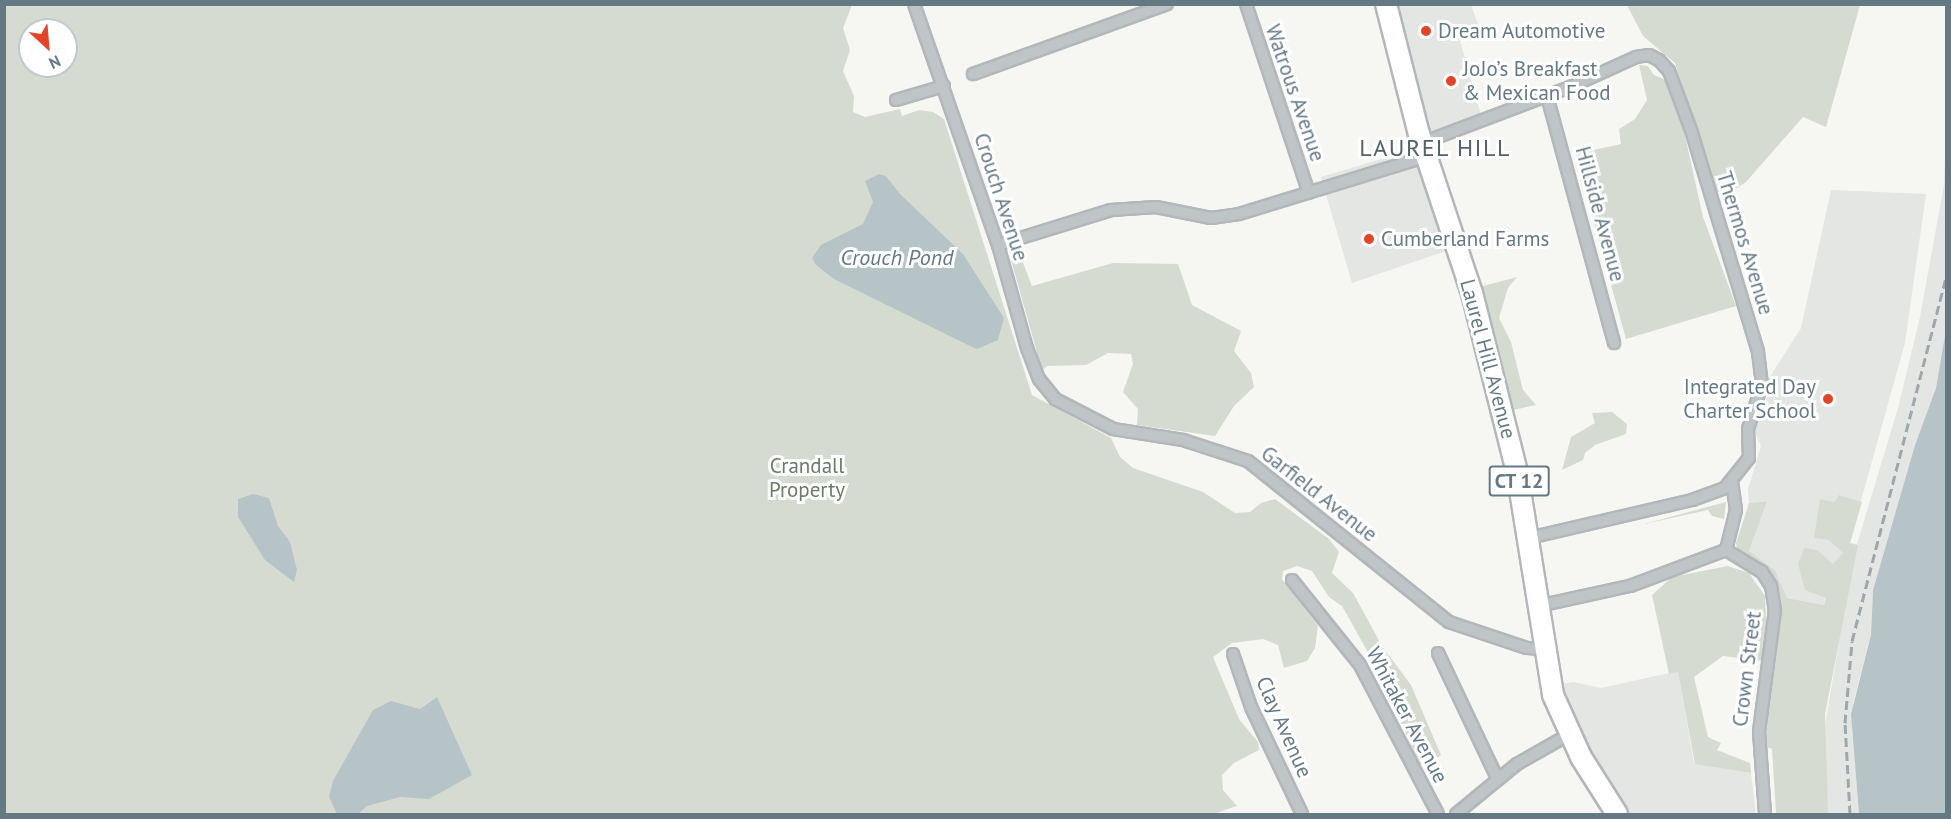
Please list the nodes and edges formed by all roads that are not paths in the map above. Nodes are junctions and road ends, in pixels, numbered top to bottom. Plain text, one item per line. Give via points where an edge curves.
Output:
1 (914, 4) edge
2 (1167, 4) edge
3 (1246, 4) edge
4 (1386, 4) edge
5 (973, 74) dead end
6 (944, 86) junction
7 (1547, 96) junction
8 (896, 100) dead end
9 (1424, 149) junction
10 (1309, 193) junction
11 (998, 246) junction
12 (1614, 343) dead end
13 (1055, 399) joint
14 (1731, 481) junction
15 (1529, 538) junction
16 (1726, 550) junction
17 (1292, 580) dead end
18 (1538, 606) junction
19 (1544, 649) junction
20 (1438, 653) dead end
21 (1233, 654) dead end
22 (1570, 735) junction
23 (1498, 780) junction
24 (1302, 814) edge
25 (1437, 814) edge
26 (1456, 814) edge
27 (1617, 814) edge
28 (1765, 814) edge

1 - 6 street, Crouch Avenue
2 - 5 street
3 - 10 street, Watrous Avenue
4 - 9 highway, CT 12
6 - 8 street
6 - 11 street, Crouch Avenue
7 - 9 street, Thermos Avenue
7 - 12 street, Hillside Avenue
7 - 14 street, Thermos Avenue via 1641,55 1656,58 1669,71 1692,133 1761,365 1761,390 1747,434 1749,458
9 - 10 street, Thermos Avenue
9 - 15 highway, Laurel Hill Avenue / CT 12 via 1477,312 1517,472
10 - 11 street, Thermos Avenue via 1219,217 1197,217 1156,207 1111,210
11 - 13 street, Crouch Avenue via 1027,348 1039,379
13 - 19 street, Garfield Avenue via 1113,429 1183,440 1248,461 1449,622 1527,648
14 - 15 street, Thermos Avenue via 1714,494
14 - 16 street via 1736,510
15 - 18 highway, Laurel Hill Avenue / CT 12
16 - 18 street via 1630,586
16 - 28 street, Crown Street via 1762,572 1774,594 1775,625 1758,753
17 - 25 street, Whitaker Avenue via 1364,672
18 - 19 highway, Laurel Hill Avenue / CT 12
19 - 22 highway, Laurel Hill Avenue / CT 12 via 1553,695
20 - 23 street
21 - 24 street, Clay Avenue via 1251,707
22 - 23 street via 1517,764
22 - 27 highway, Laurel Hill Avenue / CT 12
23 - 26 street

